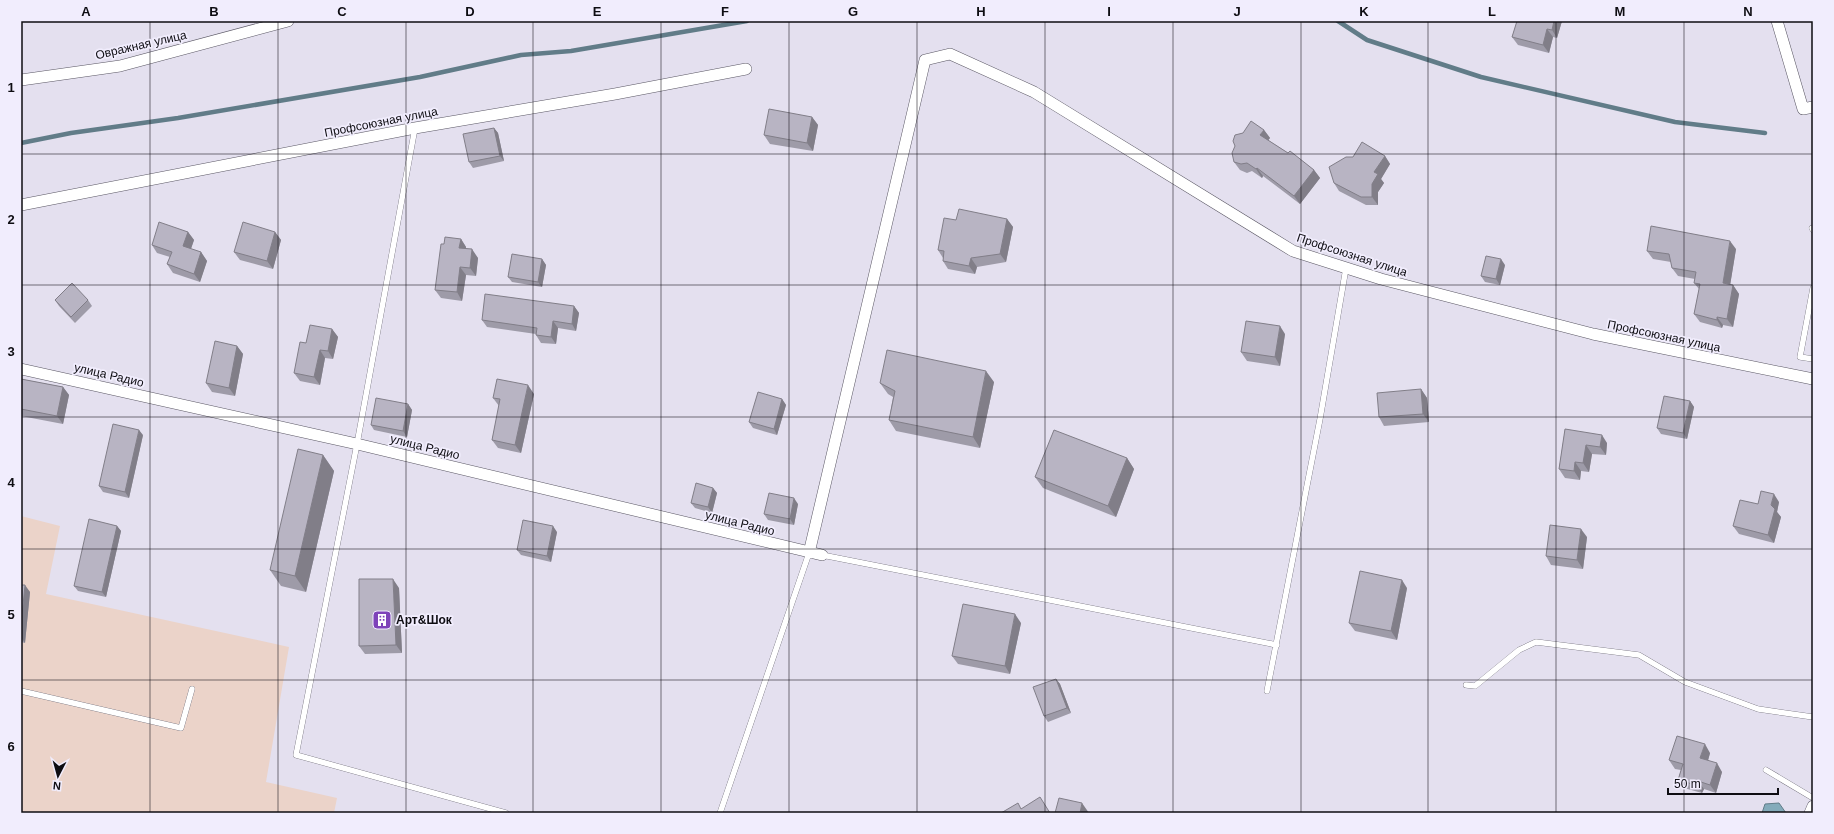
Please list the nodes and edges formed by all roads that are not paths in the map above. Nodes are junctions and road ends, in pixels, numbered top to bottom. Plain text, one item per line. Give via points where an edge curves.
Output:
1 (288, 21) edge
2 (1777, 21) edge
3 (746, 69) dead end
4 (21, 80) edge
5 (1808, 108) edge
6 (415, 128) junction
7 (21, 205) edge
8 (1346, 268) junction
9 (1813, 288) edge
10 (1813, 359) edge
11 (21, 369) edge
12 (1813, 379) edge
13 (357, 444) junction
14 (809, 553) junction
15 (822, 555) joint
16 (1276, 644) junction
17 (1466, 685) dead end
18 (192, 689) dead end
19 (21, 691) edge
20 (1267, 691) dead end
21 (1813, 717) edge
22 (1766, 770) dead end
23 (1813, 798) edge
24 (1813, 806) edge
25 (506, 813) edge
26 (720, 813) edge
27 (1810, 813) edge

1 - 4 street, Овражная улица via 120,66
2 - 5 street
3 - 6 street, Профсоюзная улица
6 - 7 street, Профсоюзная улица
6 - 13 lane
8 - 12 street, Профсоюзная улица via 1593,334
8 - 14 street, Профсоюзная улица via 1293,251 1034,92 950,54 925,60
8 - 16 lane via 1320,419
9 - 10 lane via 1800,357
11 - 13 street, улица Радио
13 - 14 street, улица Радио
13 - 25 lane via 296,755
14 - 15 street, улица Радио
14 - 26 lane
15 - 16 lane
16 - 20 lane
17 - 21 lane via 1475,686 1519,650 1536,642 1639,655 1685,682 1758,709
18 - 19 lane via 181,728
22 - 23 lane
24 - 27 street

